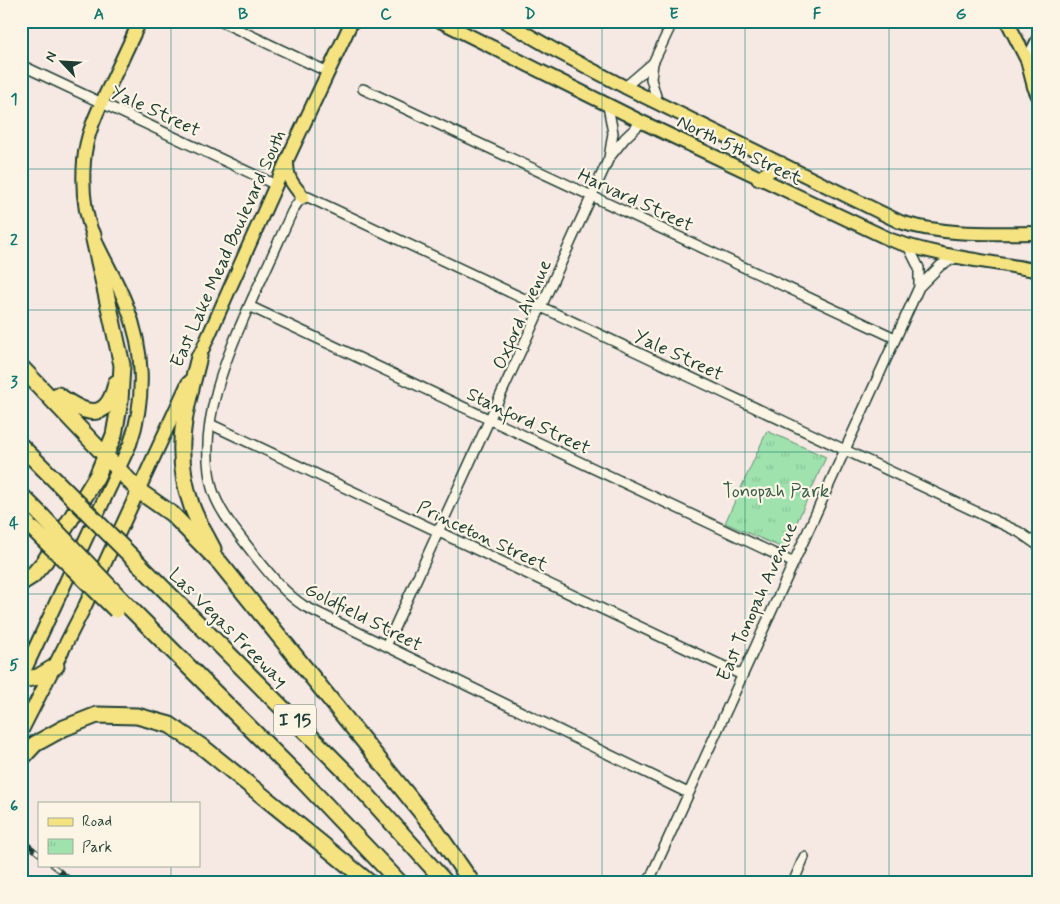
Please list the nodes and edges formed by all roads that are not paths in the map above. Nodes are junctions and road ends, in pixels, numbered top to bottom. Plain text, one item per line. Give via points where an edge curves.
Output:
1 (140, 21) edge
2 (220, 21) edge
3 (352, 21) edge
4 (440, 21) edge
5 (504, 21) edge
6 (673, 21) edge
7 (1008, 21) edge
8 (1039, 36) edge
9 (654, 63) junction
10 (1033, 63) edge
11 (21, 65) edge
12 (328, 72) junction
13 (625, 87) junction
14 (363, 89) dead end
15 (1039, 98) edge
16 (102, 103) junction
17 (658, 103) junction
18 (608, 106) junction
19 (642, 122) junction
20 (609, 158) junction
21 (287, 160) junction
22 (781, 163) junction
23 (758, 179) junction
24 (276, 185) junction
25 (303, 197) junction
26 (592, 197) junction
27 (1039, 234) edge
28 (93, 235) junction
29 (908, 246) junction
30 (958, 256) junction
31 (1039, 270) edge
32 (919, 288) junction
33 (249, 306) junction
34 (542, 307) junction
35 (895, 338) junction
36 (117, 342) junction
37 (199, 358) junction
38 (21, 367) edge
39 (44, 389) junction
40 (491, 420) junction
41 (210, 424) junction
42 (21, 446) edge
43 (844, 450) junction
44 (106, 455) junction
45 (118, 468) junction
46 (139, 491) junction
47 (21, 495) edge
48 (21, 518) edge
49 (439, 532) junction
50 (1039, 546) edge
51 (220, 563) junction
52 (794, 563) junction
53 (21, 583) edge
54 (118, 604) junction
55 (386, 646) junction
56 (56, 666) junction
57 (742, 675) junction
58 (21, 679) edge
59 (21, 732) edge
60 (21, 759) edge
61 (688, 793) junction
62 (804, 857) dead end
63 (370, 883) edge
64 (400, 883) edge
65 (446, 883) edge
66 (472, 883) edge
67 (648, 883) edge
68 (793, 883) edge

1 - 16 main road
2 - 12 street
3 - 12 main road, East Lake Mead Boulevard South
4 - 18 main road, North 5th Street
5 - 13 main road, North 5th Street
6 - 9 street
7 - 10 main road
8 - 10 street
9 - 13 street
9 - 17 street via 652,79
10 - 15 main road via 1034,87
11 - 16 street, Yale Street
12 - 21 main road, East Lake Mead Boulevard South
13 - 17 main road, North 5th Street
14 - 26 street, Harvard Street
16 - 24 street, Yale Street
16 - 28 main road via 89,131 84,159 85,205
17 - 22 main road, North 5th Street
18 - 19 main road, North 5th Street
18 - 20 street, Oxford Avenue via 613,133
19 - 20 street, Oxford Avenue
19 - 23 main road, North 5th Street
20 - 26 street, Oxford Avenue
21 - 24 main road, East Lake Mead Boulevard South
21 - 25 main road via 288,176
22 - 23 main road
22 - 27 main road, North 5th Street via 884,215 924,229 951,233
23 - 29 main road, North 5th Street via 866,230
24 - 37 main road, East Lake Mead Boulevard South
25 - 33 street, Goldfield Street via 292,212
25 - 34 street, Yale Street
26 - 34 street, Oxford Avenue
26 - 35 street, Harvard Street
28 - 36 highway
28 - 45 main road via 126,304 140,355 142,374 138,417
29 - 30 main road, North 5th Street
29 - 32 street via 918,268
30 - 31 main road, North 5th Street
30 - 32 street, East Tonopah Avenue via 941,265
32 - 35 street, East Tonopah Avenue
33 - 40 street, Stanford Street
33 - 41 street, Goldfield Street via 218,387
34 - 40 street, Oxford Avenue
34 - 43 street, Yale Street
35 - 43 street, East Tonopah Avenue
36 - 39 highway via 118,363 112,399 108,405 91,412 75,407 58,394
36 - 44 highway via 122,365 120,401 114,435
37 - 46 main road, East Lake Mead Boulevard South
37 - 51 highway via 183,420 181,461 193,510
38 - 39 highway
39 - 44 highway
40 - 49 street, Oxford Avenue
40 - 52 street, Stanford Street
41 - 49 street, Princeton Street
41 - 55 street, Goldfield Street via 207,450 212,489 226,519 269,574 304,606
42 - 65 highway, Las Vegas Freeway / I 15, bridge via 349,774
43 - 50 street, Yale Street via 1018,532
43 - 52 street, East Tonopah Avenue
44 - 45 highway
44 - 53 highway via 97,476 45,561
45 - 46 highway
45 - 58 main road
46 - 51 highway via 172,514
46 - 56 main road, East Lake Mead Boulevard South
47 - 54 highway, I 15, bridge
48 - 54 highway, bridge
49 - 55 street, Oxford Avenue
49 - 57 street, Princeton Street
51 - 66 highway via 434,828
52 - 57 street, East Tonopah Avenue
54 - 64 highway, I 15 via 135,614
55 - 61 street, Goldfield Street
56 - 58 highway via 38,677
56 - 59 main road, East Lake Mead Boulevard South
57 - 61 street, East Tonopah Avenue
60 - 63 highway via 35,744 98,715 137,716 170,725 242,778
61 - 67 street, East Tonopah Avenue
62 - 68 street

